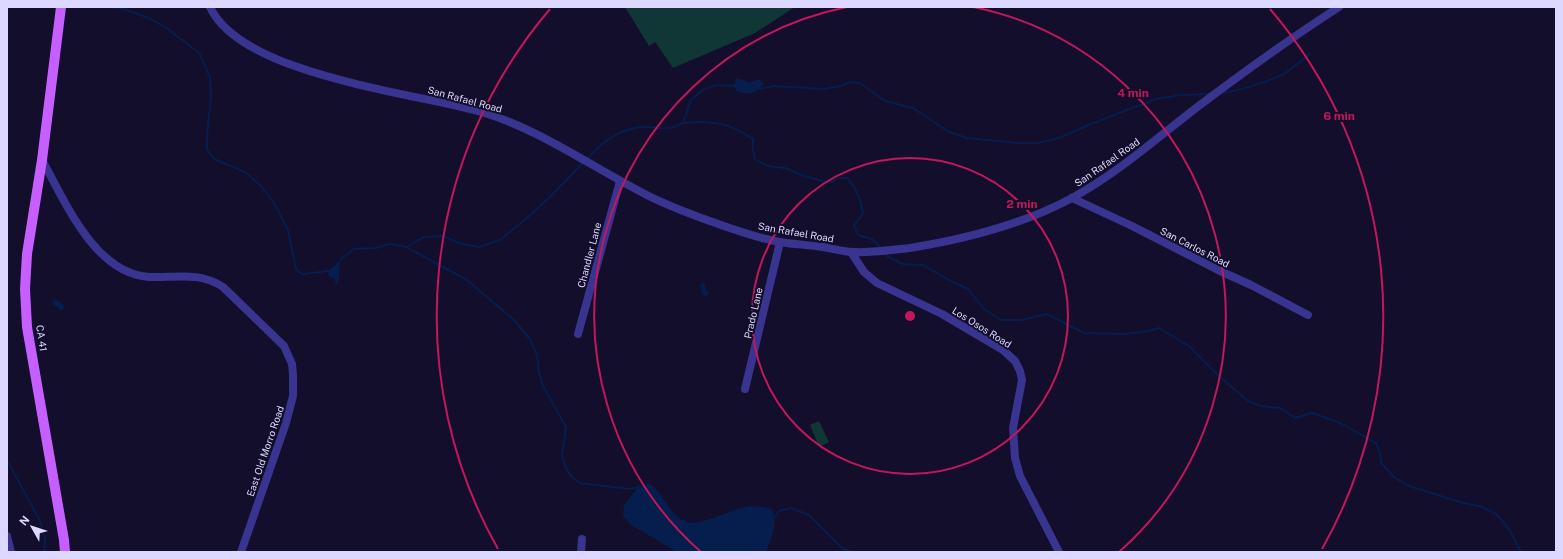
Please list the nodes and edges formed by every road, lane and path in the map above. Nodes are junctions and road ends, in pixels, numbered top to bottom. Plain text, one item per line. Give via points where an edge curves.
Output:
1 (61, 7) edge
2 (210, 7) edge
3 (1339, 7) edge
4 (42, 160) junction
5 (620, 181) junction
6 (1072, 198) junction
7 (780, 242) junction
8 (851, 252) junction
9 (1308, 315) dead end
10 (578, 334) dead end
11 (746, 389) dead end
12 (7, 536) edge
13 (582, 540) dead end
14 (11, 552) edge
15 (65, 552) edge
16 (241, 552) edge
17 (581, 552) edge
18 (1059, 552) edge

1 - 4 main road, CA 41 / CA 41
2 - 5 street, San Rafael Road via 219,22 231,32 287,64 501,118 534,133
3 - 6 street, San Rafael Road via 1227,84 1117,170
4 - 15 main road, CA 41 / CA 41 via 27,254 25,289 28,327
4 - 16 street, East Old Morro Road via 80,228 95,248 107,258 126,270 141,275 195,277 213,281 278,339 288,353 292,364 294,387 291,409
5 - 7 street, San Rafael Road via 661,203 748,234
5 - 10 street, Chandler Lane
6 - 8 street, San Rafael Road via 1033,216 954,240 916,247
6 - 9 street, San Carlos Road via 1125,222
7 - 8 street, San Rafael Road
7 - 11 street, Prado Lane
8 - 18 street, Los Osos Road via 864,272 877,282 948,318 1003,350 1015,361 1022,380 1013,428 1015,458 1020,476
12 - 14 street
13 - 17 street

